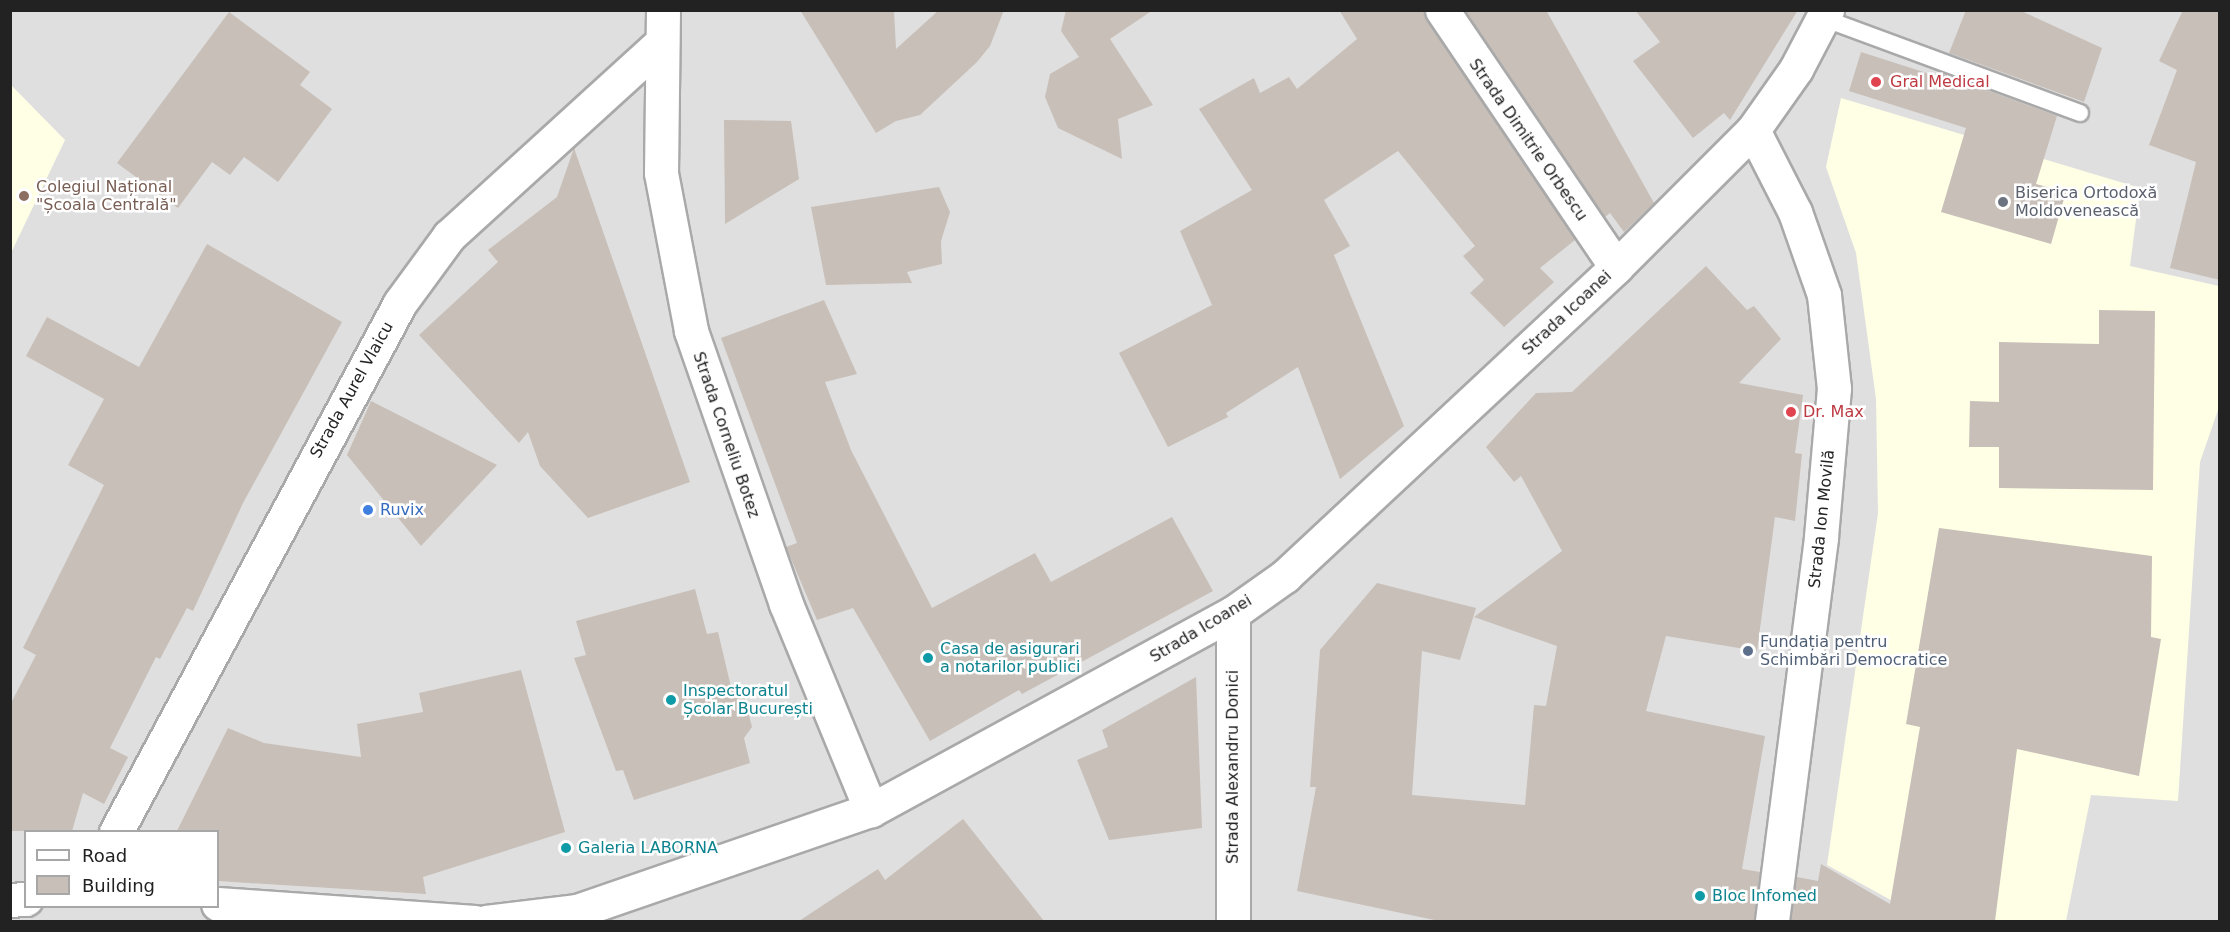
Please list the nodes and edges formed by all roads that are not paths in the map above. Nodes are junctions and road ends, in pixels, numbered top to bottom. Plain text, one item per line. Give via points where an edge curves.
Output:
1 (1442, 10) edge
2 (1825, 14) edge
3 (662, 26) edge
4 (2080, 113) dead end
5 (1753, 130) junction
6 (1616, 267) junction
7 (1233, 614) junction
8 (871, 810) junction
9 (117, 830) edge
10 (219, 904) edge
11 (474, 921) edge
12 (486, 921) edge
13 (532, 921) edge
14 (1233, 921) edge
15 (1772, 921) edge

1 - 6 street, Strada Dimitrie Orbescu
2 - 4 lane
2 - 5 street, Strada Icoanei via 1796,69
3 - 8 street, Strada Corneliu Botez via 661,173 691,331 786,604
3 - 9 street, Strada Aurel Vlaicu via 449,236 400,303
5 - 6 street, Strada Icoanei
5 - 15 street, Strada Ion Movilă via 1795,212 1824,295 1834,388 1821,538
6 - 7 street, Strada Icoanei via 1285,576
7 - 8 street, Strada Icoanei
7 - 14 street, Strada Alexandru Donici
8 - 13 street, Strada Icoanei via 577,911
10 - 11 street
12 - 13 street, Strada Icoanei

